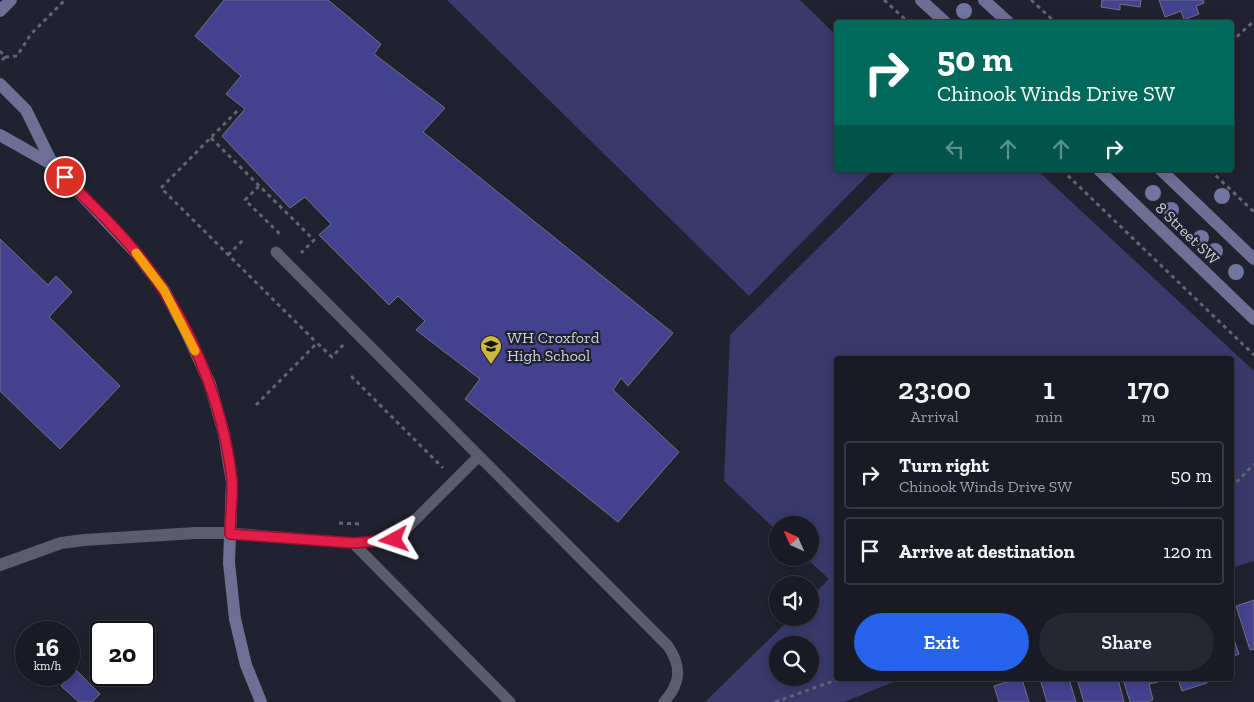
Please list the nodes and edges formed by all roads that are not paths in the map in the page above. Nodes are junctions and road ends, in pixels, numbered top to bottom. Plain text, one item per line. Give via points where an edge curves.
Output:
1 (11, 0) edge
2 (922, 0) edge
3 (984, 0) edge
4 (0, 11) edge
5 (943, 20) edge
6 (1006, 20) edge
7 (0, 84) edge
8 (0, 135) edge
9 (53, 164) junction
10 (1101, 172) edge
11 (1164, 172) edge
12 (276, 252) dead end
13 (1254, 259) edge
14 (1254, 319) edge
15 (478, 456) junction
16 (230, 534) junction
17 (353, 543) junction
18 (0, 565) edge
19 (261, 702) edge
20 (510, 702) edge
21 (664, 702) edge

1 - 4 street
2 - 5 street
3 - 6 street
7 - 9 street via 26,110
8 - 9 street
9 - 16 street via 137,254 164,290 186,331 210,384 224,434 232,482
10 - 14 street, 8 Street SW
11 - 13 street, 8 Street SW
12 - 15 lane
15 - 17 lane via 394,540
15 - 21 lane via 668,646 677,659 678,676 674,691
16 - 17 lane
16 - 18 street via 61,543
16 - 19 street via 235,619 246,665
17 - 20 lane

